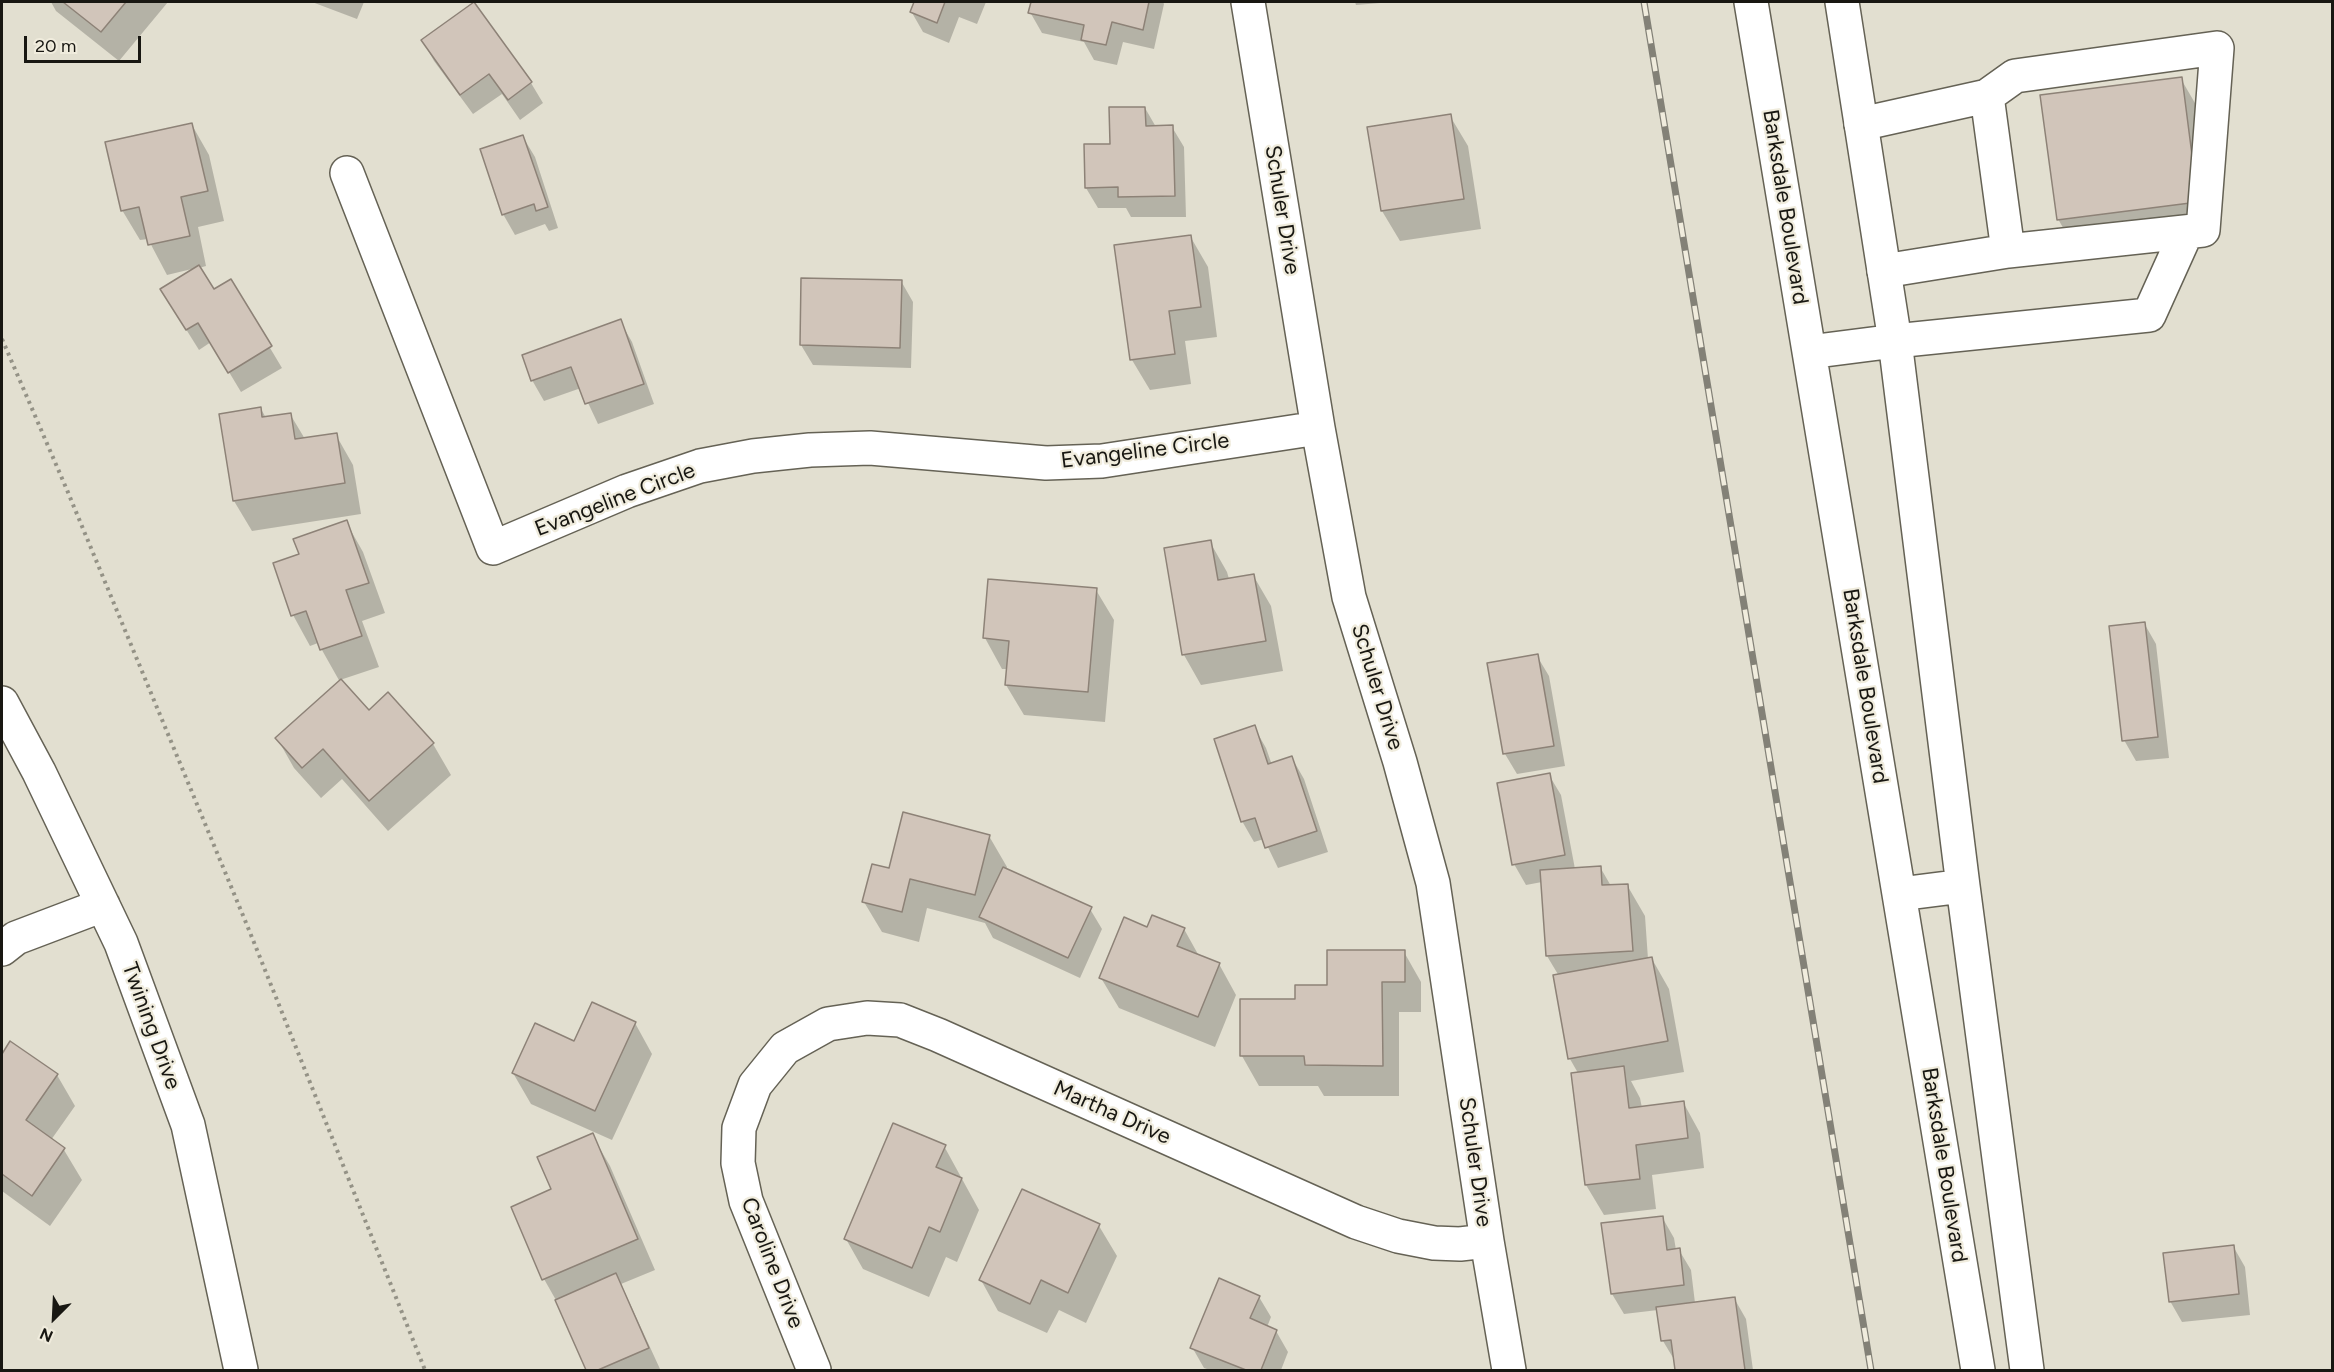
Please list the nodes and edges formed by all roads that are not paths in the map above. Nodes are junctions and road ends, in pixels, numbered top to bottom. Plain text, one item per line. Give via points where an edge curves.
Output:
1 (1248, 2) edge
2 (1751, 2) edge
3 (1842, 2) edge
4 (1987, 96) junction
5 (1861, 123) junction
6 (346, 173) dead end
7 (2186, 233) junction
8 (2008, 251) junction
9 (1884, 271) junction
10 (1895, 341) junction
11 (1809, 352) junction
12 (1318, 428) junction
13 (6, 722) edge
14 (1963, 886) junction
15 (1900, 894) junction
16 (103, 905) junction
17 (2, 949) edge
18 (755, 1085) joint
19 (1487, 1241) junction
20 (241, 1371) edge
21 (814, 1371) edge
22 (1509, 1371) edge
23 (1978, 1371) edge
24 (2028, 1371) edge

1 - 12 street, Schuler Drive
2 - 11 street, Barksdale Boulevard
3 - 5 street
4 - 5 street
4 - 7 street via 2015,76 2217,48 2203,230
4 - 8 street
5 - 9 street
6 - 12 street, Evangeline Circle via 493,548 637,487 700,466 753,456 870,448 1046,464 1102,461
7 - 8 street
7 - 10 street via 2149,315
8 - 9 street
9 - 10 street
10 - 11 street
10 - 14 street
11 - 15 street, Barksdale Boulevard
12 - 19 street, Schuler Drive via 1349,597 1433,883
13 - 16 street, Twining Drive via 39,772
14 - 15 street
14 - 24 street
15 - 23 street, Barksdale Boulevard
16 - 17 street via 16,938
16 - 20 street, Twining Drive via 121,942 188,1125
18 - 19 street, Martha Drive via 785,1048 828,1024 867,1018 900,1020 1356,1222 1434,1243
18 - 21 street, Caroline Drive via 739,1128 738,1163 746,1202
19 - 22 street, Schuler Drive

